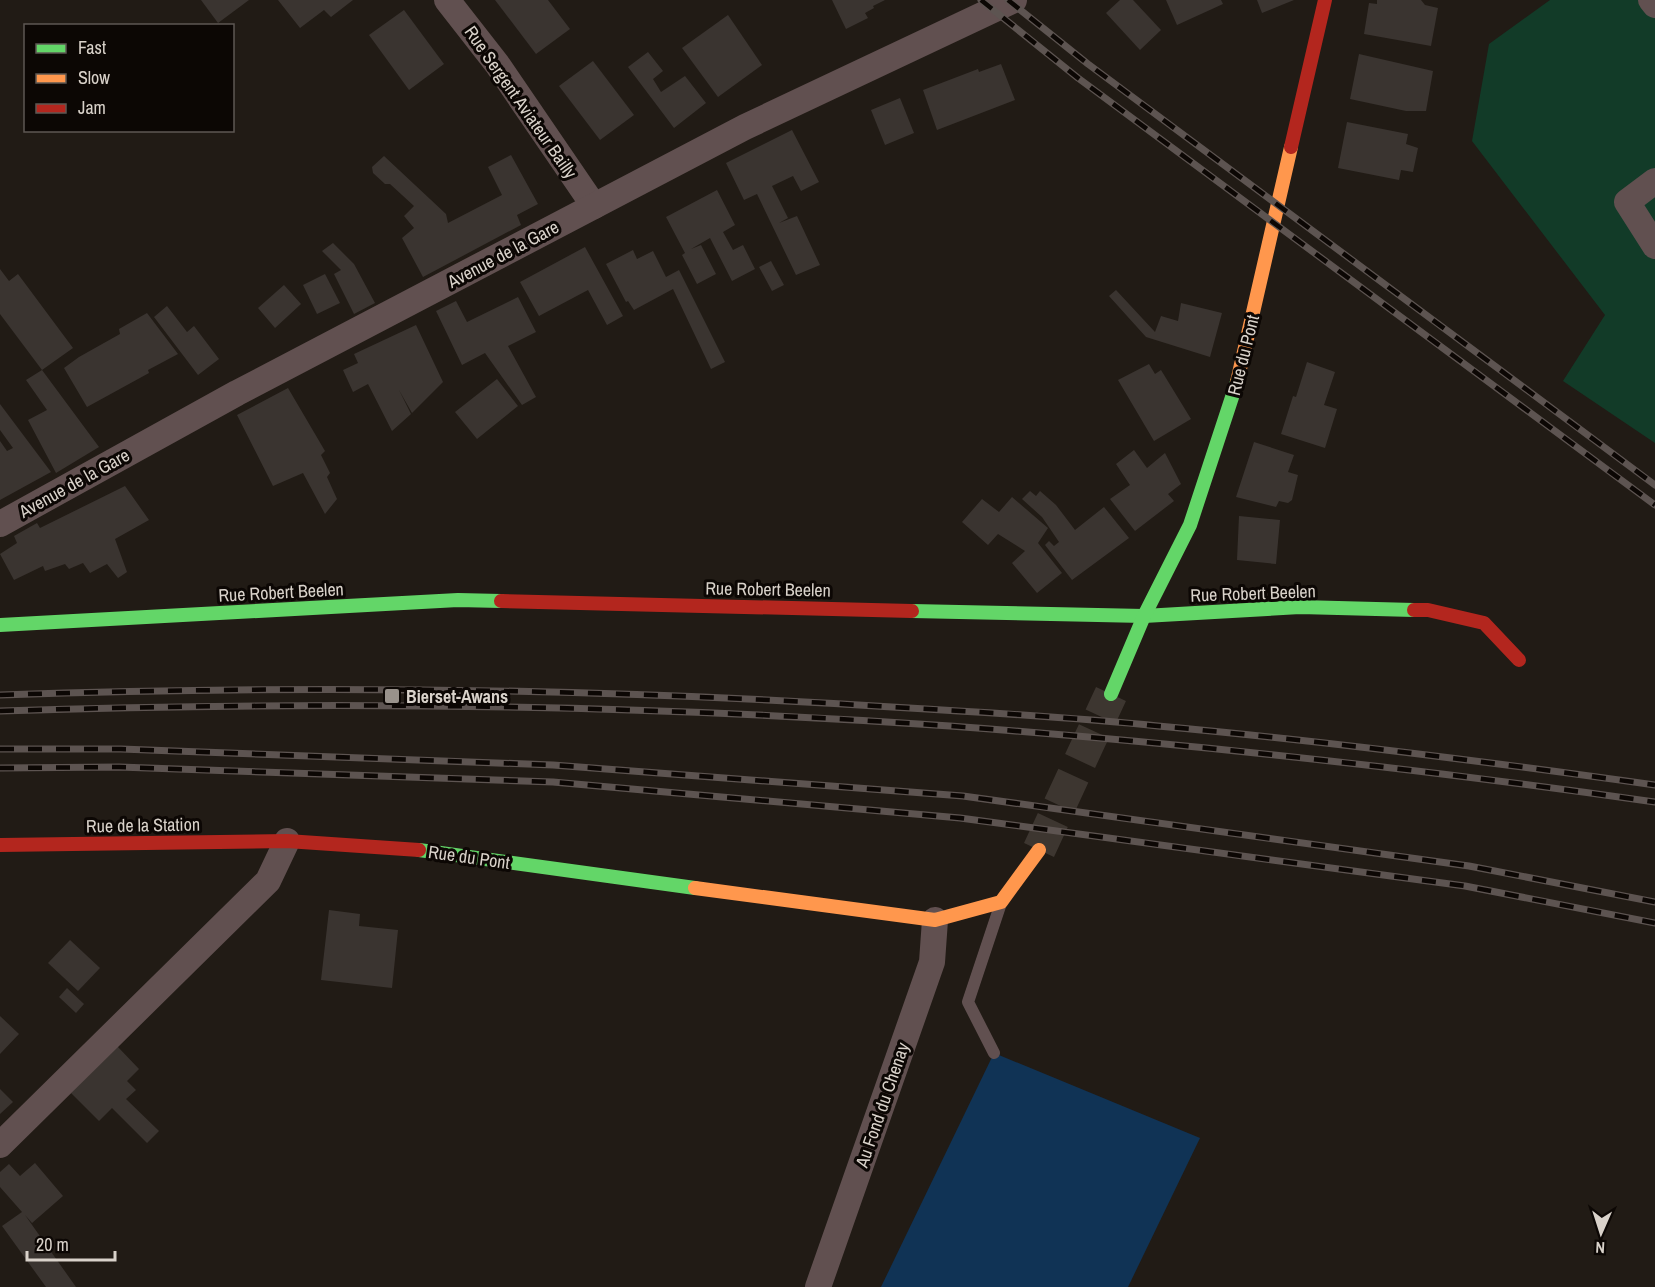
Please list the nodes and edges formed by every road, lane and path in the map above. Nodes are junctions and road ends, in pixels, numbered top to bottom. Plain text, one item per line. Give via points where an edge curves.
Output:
1 (447, 0) edge
2 (1014, 0) edge
3 (1325, 0) edge
4 (1651, 0) edge
5 (1655, 5) edge
6 (1655, 181) edge
7 (594, 206) junction
8 (1655, 246) edge
9 (0, 524) edge
10 (1144, 616) junction
11 (0, 625) edge
12 (1519, 660) dead end
13 (1111, 694) tunnel mouth
14 (287, 841) junction
15 (0, 845) edge
16 (1039, 850) tunnel mouth
17 (1001, 902) junction
18 (935, 920) junction
19 (994, 1053) dead end
20 (0, 1145) edge
21 (818, 1287) edge

1 - 7 street, Rue Sergent Aviateur Bailly via 497,64
2 - 7 street, Avenue de la Gare via 745,127
3 - 10 street, Rue du Pont via 1234,394 1190,525
4 - 5 street
6 - 8 street via 1627,202
7 - 9 street, Avenue de la Gare via 237,393
10 - 11 street, Rue Robert Beelen via 458,600
10 - 12 street, Rue Robert Beelen via 1299,607 1428,610 1484,624
10 - 13 street, Rue du Pont
14 - 15 street, Rue de la Station
14 - 18 street, Rue du Pont via 409,849
14 - 20 street via 268,881
16 - 17 street
17 - 18 street, Rue du Pont
17 - 19 lane via 968,1002
18 - 21 street, Au Fond du Chenay via 932,962

